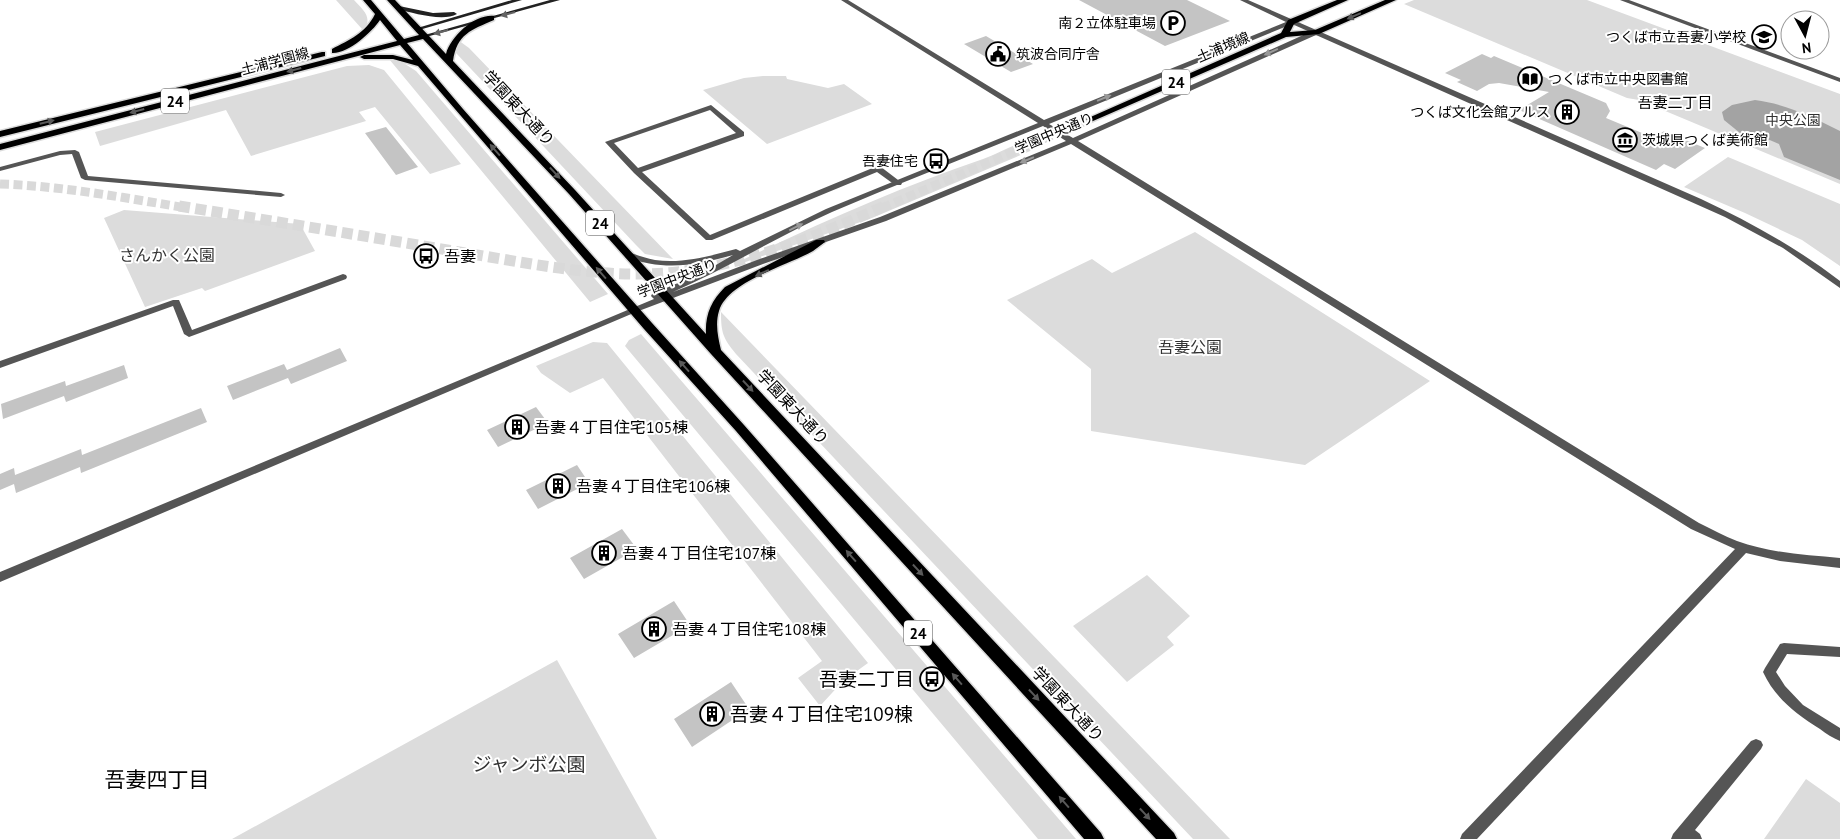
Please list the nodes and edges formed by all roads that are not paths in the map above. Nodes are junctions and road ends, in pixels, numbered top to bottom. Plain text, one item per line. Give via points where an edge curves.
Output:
1 (367, 0) edge
2 (392, 0) edge
3 (518, 0) edge
4 (557, 0) edge
5 (844, 0) edge
6 (1243, 0) edge
7 (1344, 0) edge
8 (1392, 0) edge
9 (1623, 0) edge
10 (399, 8) junction
11 (489, 8) junction
12 (379, 13) junction
13 (491, 18) junction
14 (1292, 22) junction
15 (417, 29) junction
16 (1316, 32) junction
17 (397, 34) junction
18 (1284, 35) junction
19 (424, 36) junction
20 (403, 42) junction
21 (338, 54) junction
22 (449, 62) junction
23 (423, 65) junction
24 (1840, 80) edge
25 (1090, 119) tunnel mouth
26 (1043, 124) junction
27 (0, 134) edge
28 (1072, 141) junction
29 (0, 147) edge
30 (0, 169) edge
31 (638, 172) junction
32 (898, 183) junction
33 (281, 195) dead end
34 (820, 242) junction
35 (752, 248) junction
36 (628, 255) junction
37 (343, 277) dead end
38 (1840, 285) edge
39 (664, 295) junction
40 (633, 310) junction
41 (714, 351) junction
42 (0, 365) edge
43 (1744, 548) junction
44 (1840, 564) edge
45 (0, 577) edge
46 (1840, 652) edge
47 (1840, 736) edge
48 (1756, 745) dead end
49 (1686, 836) edge
50 (1096, 839) edge
51 (1168, 839) edge
52 (1467, 839) edge

1 - 12 main road
2 - 10 main road, 学園東大通り
3 - 11 main road, 土浦学園線
4 -> 13 main road, 土浦学園線
5 - 26 street
6 - 14 street
7 - 14 main road, 学園中央通り
8 -> 16 main road, 学園中央通り / 24
9 - 24 street
10 - 11 main road via 439,15
10 - 15 main road, 学園東大通り
11 - 15 main road, 土浦学園線
12 - 17 main road
12 - 21 main road via 367,32
13 -> 19 main road, 土浦学園線
13 - 22 main road via 456,38 450,48
14 - 16 street
14 - 18 main road
26 -> 14 street, 学園中央通り
15 - 17 main road, 土浦学園線 / 24
15 - 19 main road, 学園東大通り
16 - 18 main road, 土浦境線 / 24
16 -> 28 street, 学園中央通り
16 - 38 street via 1739,220 1800,254
17 - 20 main road, 24
17 - 21 main road, 土浦学園線 / 24
18 - 25 main road, 土浦境線 / 24
19 - 20 main road, 土浦学園線 / 24
19 - 22 main road, 学園東大通り / 24
20 - 21 main road, 土浦学園線 / 24
20 - 23 main road, 24
21 - 23 main road via 393,57
27 -> 21 main road, 土浦学園線 / 24
21 -> 29 main road, 土浦学園線 / 24
22 -> 36 main road, 学園東大通り / 24
40 -> 23 main road, 24
26 - 28 street
26 - 32 street, 学園中央通り
28 -> 34 street, 学園中央通り
28 - 43 street via 1678,516
30 - 33 street via 75,152 85,178
31 - 31 street via 610,142 711,107 741,134
31 - 32 street via 709,238 878,169
35 -> 32 street, 学園中央通り
34 - 39 street, 学園中央通り
34 -> 41 main road via 726,293 714,313
35 - 36 street via 700,262 674,265 642,261
35 - 39 street, 学園中央通り
36 - 39 main road, 学園東大通り / 24
37 - 42 street via 189,334 176,302
39 - 40 street, 学園中央通り
39 - 41 main road, 学園東大通り / 24
40 - 45 street, 学園中央通り
50 -> 40 main road, 24 via 740,428
41 -> 51 main road, 学園東大通り / 24
43 - 44 street
43 - 52 street
46 - 47 street via 1784,648 1769,672 1799,709
48 - 49 street

